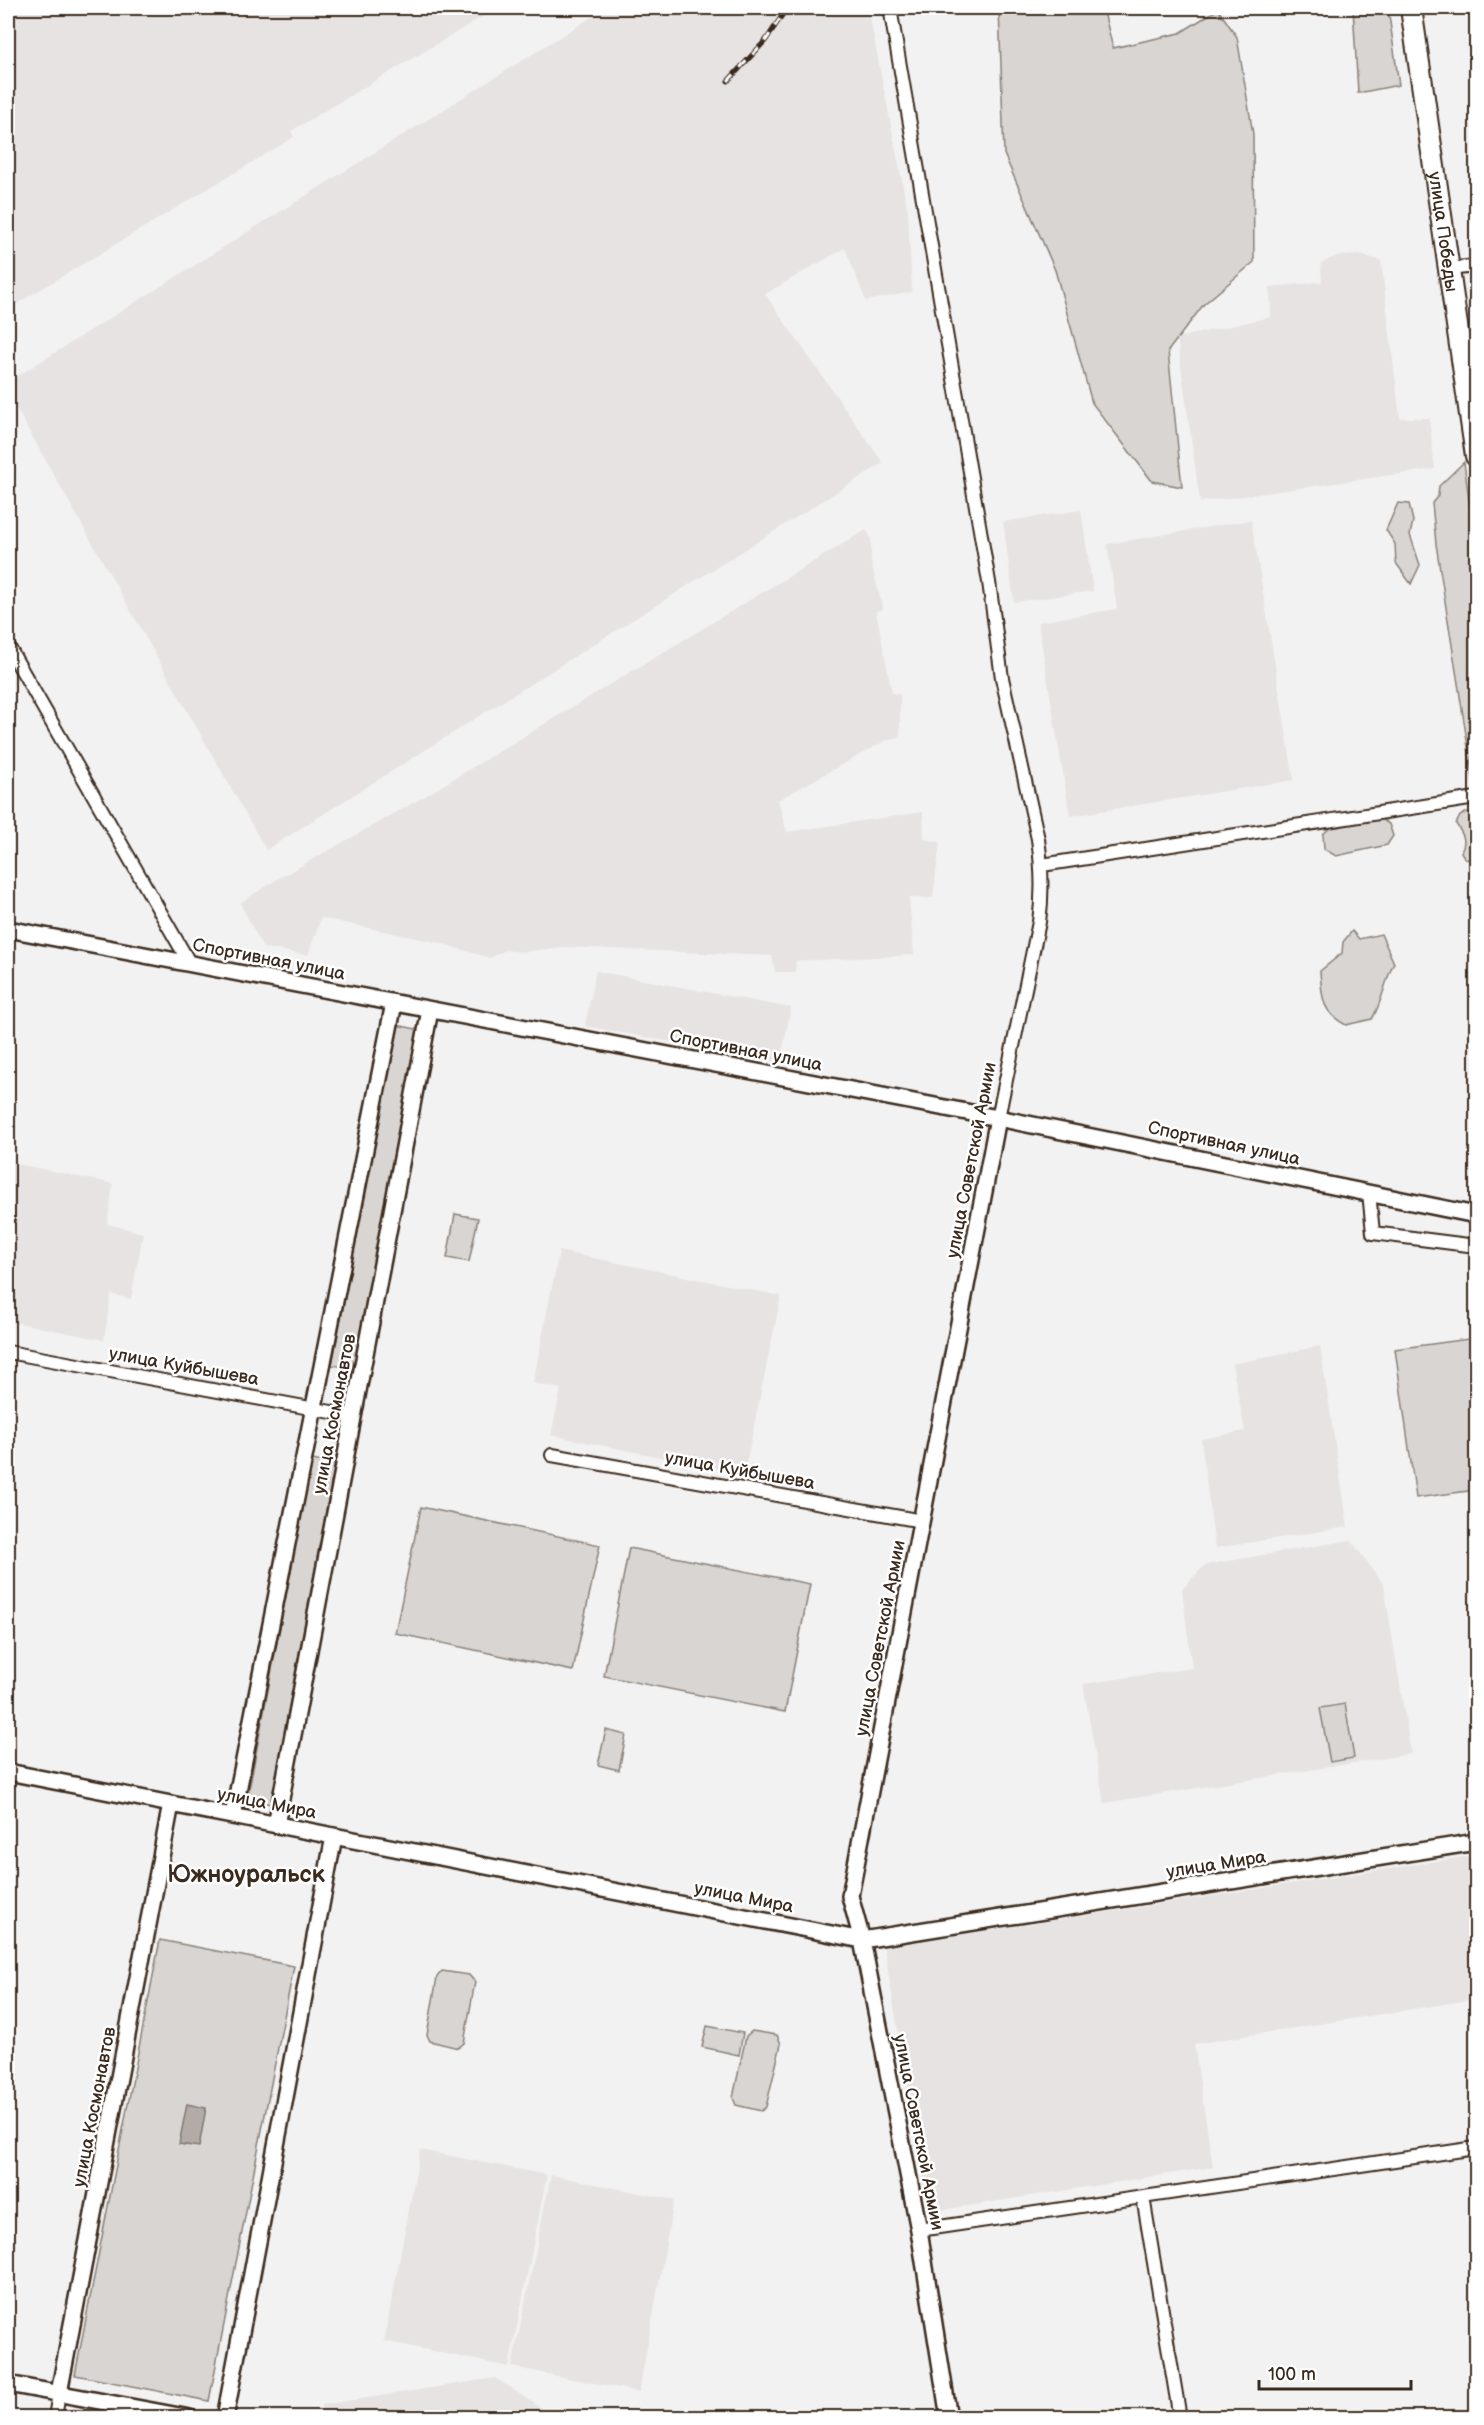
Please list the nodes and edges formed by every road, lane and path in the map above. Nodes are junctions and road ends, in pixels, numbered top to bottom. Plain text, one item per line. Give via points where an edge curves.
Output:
1 (890, 8) edge
2 (1411, 8) edge
3 (1476, 266) edge
4 (1448, 269) junction
5 (1476, 456) edge
6 (8, 646) edge
7 (1476, 798) edge
8 (1042, 865) junction
9 (8, 929) edge
10 (190, 964) junction
11 (394, 1003) junction
12 (430, 1010) junction
13 (998, 1118) junction
14 (1369, 1192) junction
15 (1476, 1215) edge
16 (1476, 1246) edge
17 (8, 1352) edge
18 (314, 1408) junction
19 (353, 1416) junction
20 (552, 1455) dead end
21 (922, 1521) junction
22 (8, 1772) edge
23 (171, 1804) junction
24 (233, 1816) junction
25 (276, 1825) junction
26 (334, 1836) junction
27 (1476, 1842) edge
28 (862, 1940) junction
29 (1476, 2148) edge
30 (1143, 2197) junction
31 (919, 2230) junction
32 (8, 2384) edge
33 (59, 2393) junction
34 (55, 2418) edge
35 (190, 2418) edge
36 (225, 2418) edge
37 (949, 2418) edge
38 (1180, 2418) edge

1 - 8 street, улица Советской Армии via 989,582 1002,678
2 - 4 highway, улица Победы
3 - 4 street
4 - 5 highway, улица Победы
6 - 10 street
7 - 8 street
8 - 13 street, улица Советской Армии via 1039,922
9 - 10 street, Спортивная улица
10 - 11 street, Спортивная улица
11 - 12 street, Спортивная улица
11 - 18 street, улица Космонавтов
12 - 13 street, Спортивная улица
12 - 19 street, улица Космонавтов
13 - 14 street, Спортивная улица
13 - 21 street, улица Советской Армии
14 - 15 street, Спортивная улица
14 - 16 street via 1373,1233
17 - 18 street, улица Куйбышева
18 - 19 street, улица Куйбышева
18 - 24 street, улица Космонавтов
19 - 25 street, улица Космонавтов
20 - 21 street, улица Куйбышева
21 - 28 street, улица Советской Армии via 850,1896
22 - 23 street, улица Мира
23 - 24 street, улица Мира
23 - 33 street, улица Космонавтов
24 - 25 street, улица Мира
25 - 26 street, улица Мира
26 - 28 street, улица Мира
26 - 36 street
27 - 28 street, улица Мира
28 - 31 street, улица Советской Армии
29 - 30 street
30 - 31 street
30 - 38 street
31 - 37 street, улица Советской Армии
32 - 33 street
33 - 34 street, улица Космонавтов
33 - 35 street

